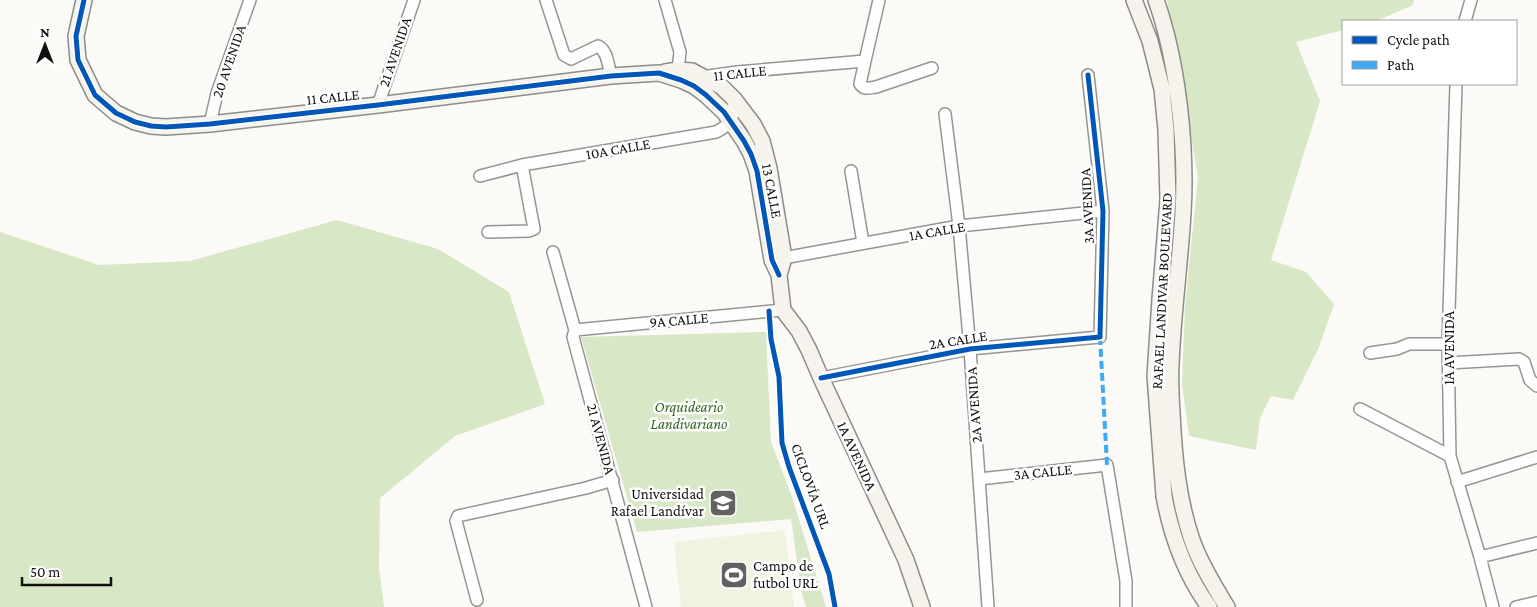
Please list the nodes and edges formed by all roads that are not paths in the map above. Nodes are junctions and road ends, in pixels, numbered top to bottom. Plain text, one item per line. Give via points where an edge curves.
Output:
1 (84, 0) edge
2 (250, 0) edge
3 (414, 0) edge
4 (546, 0) edge
5 (665, 0) edge
6 (879, 0) edge
7 (1134, 0) edge
8 (1156, 0) edge
9 (1471, 0) edge
10 (1465, 20) edge
11 (865, 61) junction
12 (932, 68) dead end
13 (680, 75) junction
14 (1088, 75) dead end
15 (611, 76) junction
16 (702, 77) junction
17 (1456, 85) edge
18 (734, 99) junction
19 (378, 105) junction
20 (945, 114) dead end
21 (731, 121) junction
22 (210, 124) junction
23 (522, 165) junction
24 (851, 171) dead end
25 (480, 176) dead end
26 (1103, 211) junction
27 (959, 226) junction
28 (488, 232) dead end
29 (863, 244) junction
30 (553, 252) dead end
31 (778, 259) junction
32 (783, 310) junction
33 (575, 330) junction
34 (1100, 337) joint
35 (1448, 344) junction
36 (970, 349) junction
37 (1370, 353) dead end
38 (1448, 363) junction
39 (821, 378) junction
40 (1537, 386) edge
41 (1360, 409) dead end
42 (1450, 456) junction
43 (1537, 457) edge
44 (979, 479) junction
45 (613, 480) junction
46 (1457, 482) junction
47 (1537, 543) edge
48 (1480, 557) junction
49 (477, 600) dead end
50 (1537, 602) edge
51 (646, 607) edge
52 (922, 607) edge
53 (988, 607) edge
54 (1126, 607) edge
55 (1209, 607) edge
56 (1227, 607) edge
57 (1493, 607) edge
58 (1516, 607) edge

1 - 22 street, 11 CALLE via 76,36 78,60 95,94 104,104 135,122 151,126
2 - 22 street, 20 AVENIDA via 217,93
3 - 19 street, 21 AVENIDA
4 - 15 street via 564,56 571,59 598,46 604,52
5 - 13 street via 680,52
6 - 11 street
7 - 55 street, RAFAEL LANDIVAR BOULEVARD via 1150,41 1162,89 1166,130 1168,200 1155,376 1164,496 1177,543 1196,587
8 - 56 street, RAFAEL LANDIVAR BOULEVARD via 1178,100 1184,170 1170,365 1174,448 1180,495 1192,542
9 - 10 street
11 - 12 street via 860,84 866,89
11 - 16 street, 11 CALLE
13 - 15 street, 11 CALLE
13 - 16 street, 13 CALLE via 692,71
13 - 21 street, 13 CALLE via 706,95
14 - 26 street, 3A AVENIDA
15 - 19 street, 11 CALLE
16 - 18 street, 13 CALLE via 722,87
17 - 35 street, 1A AVENIDA
18 - 21 street
18 - 31 street, 13 CALLE via 762,140 769,168
19 - 22 street, 11 CALLE
20 - 27 street, 2A AVENIDA
21 - 23 street, 10A CALLE via 716,132
21 - 31 street, 13 CALLE via 751,154 757,171
23 - 25 street, 10A CALLE
23 - 28 street via 534,229
24 - 29 street
26 - 27 street, 1A CALLE
26 - 34 street, 3A AVENIDA
27 - 29 street, 1A CALLE
27 - 36 street, 2A AVENIDA
29 - 31 street, 1A CALLE
30 - 33 street, 21 AVENIDA
31 - 32 street, 13 CALLE
32 - 33 street, 9A CALLE
32 - 39 street, 1A AVENIDA via 810,350
33 - 45 street, 21 AVENIDA via 573,337
34 - 36 street, 2A CALLE
35 - 37 street via 1409,344
35 - 38 street, 1A AVENIDA
36 - 39 street, 2A CALLE
36 - 44 street, 2A AVENIDA
38 - 40 street via 1519,359
38 - 42 street, 1A AVENIDA
39 - 52 street, 1A AVENIDA via 906,560
41 - 42 street
42 - 46 street, 1A AVENIDA
43 - 46 street
44 - 53 street, 2A AVENIDA
44 - 54 street, 3A CALLE via 1107,465 1126,581
45 - 49 street via 458,516 456,520
45 - 51 street, 21 AVENIDA
46 - 48 street, 1A AVENIDA
47 - 48 street
48 - 57 street, 1A AVENIDA
50 - 58 street

